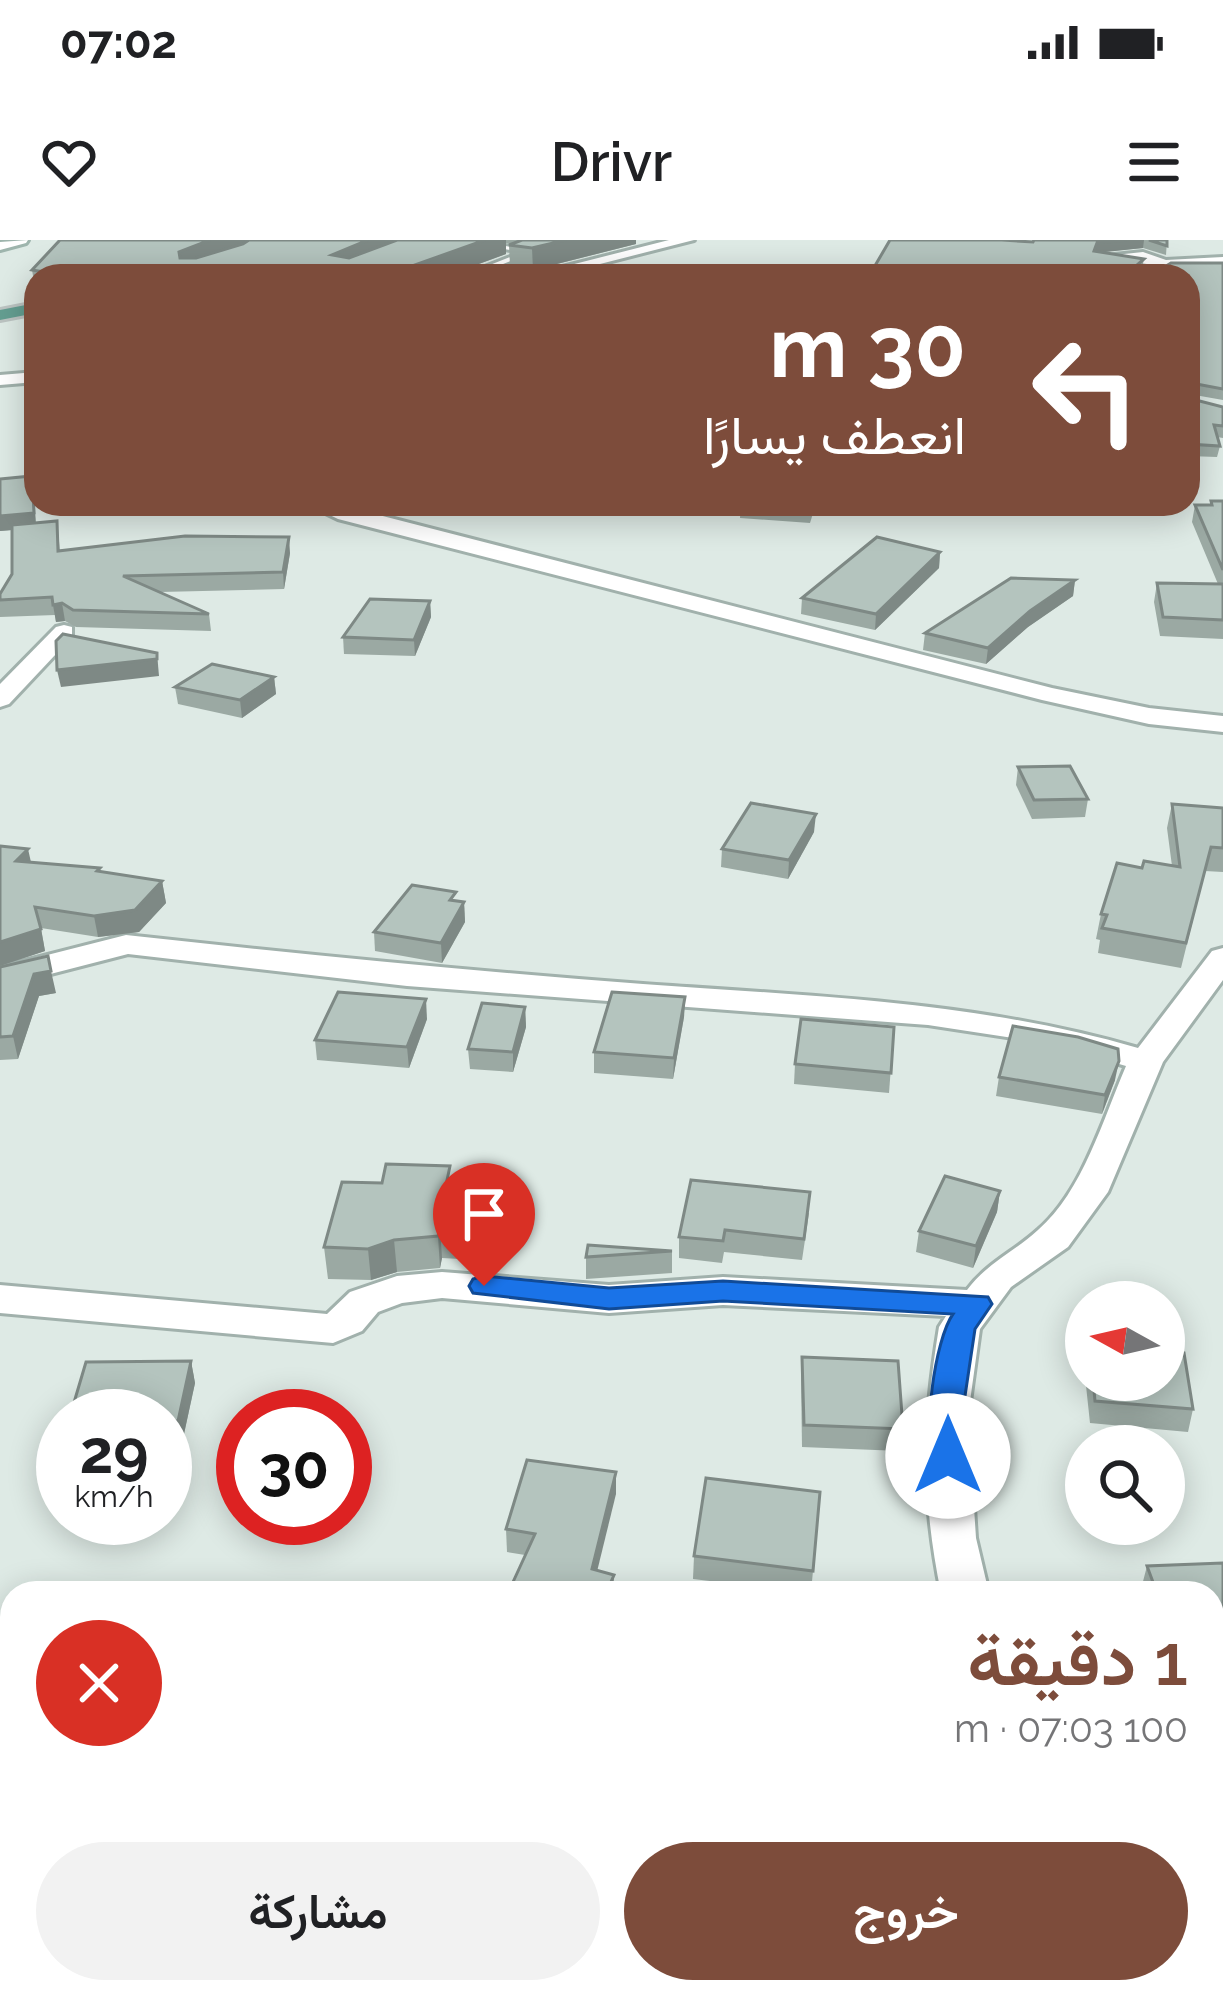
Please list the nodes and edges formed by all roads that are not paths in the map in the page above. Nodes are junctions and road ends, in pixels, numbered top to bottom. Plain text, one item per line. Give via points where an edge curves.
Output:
1 (21, 240) edge
2 (453, 240) edge
3 (687, 240) edge
4 (1128, 240) edge
5 (0, 247) edge
6 (1103, 257) edge
7 (1153, 258) junction
8 (1223, 261) edge
9 (498, 264) edge
10 (585, 264) edge
11 (1151, 264) edge
12 (349, 516) edge
13 (64, 632) edge
14 (0, 699) edge
15 (1223, 724) edge
16 (1223, 958) edge
17 (0, 977) edge
18 (1146, 1060) junction
19 (0, 1299) edge
20 (977, 1304) junction
21 (962, 1581) edge

1 - 5 street
2 - 9 lane via 532,251
3 - 10 street
4 - 7 street
6 - 7 street
7 - 8 street
7 - 11 street
12 - 15 street via 1051,695
13 - 14 street
16 - 18 street
17 - 18 street via 126,944 407,976 928,1015 1016,1026
18 - 20 street via 1089,1192 1054,1238 997,1278
19 - 20 street via 333,1329 364,1302 442,1286 609,1299 723,1291
20 - 21 street via 960,1327 946,1416

